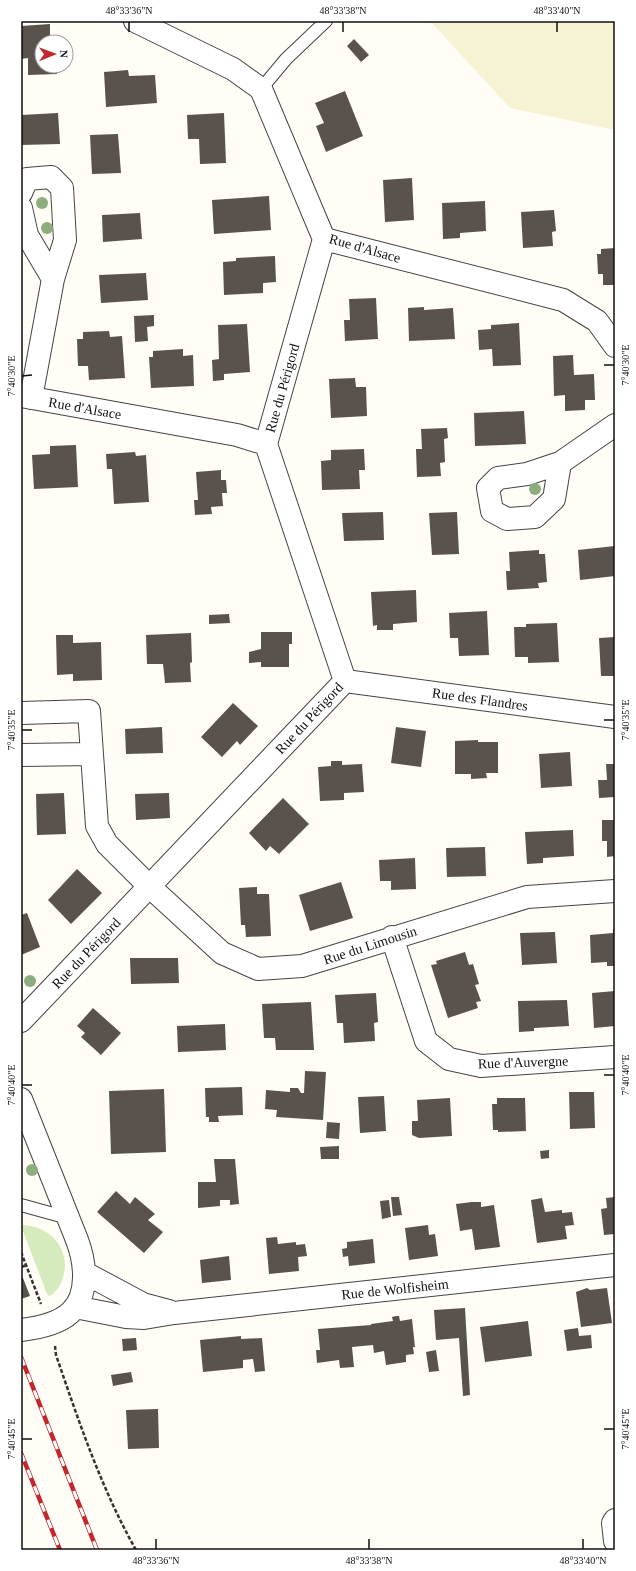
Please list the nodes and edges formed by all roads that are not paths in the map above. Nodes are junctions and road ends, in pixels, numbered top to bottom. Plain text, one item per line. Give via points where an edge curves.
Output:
1 (135, 21) edge
2 (326, 21) edge
3 (262, 89) junction
4 (21, 193) edge
5 (21, 208) edge
6 (324, 239) junction
7 (53, 279) junction
8 (615, 346) edge
9 (26, 397) edge
10 (615, 426) edge
11 (266, 444) junction
12 (560, 463) dead end
13 (345, 681) junction
14 (21, 713) edge
15 (615, 716) edge
16 (92, 754) junction
17 (21, 755) edge
18 (150, 887) junction
19 (615, 891) edge
20 (392, 938) junction
21 (21, 1021) edge
22 (615, 1057) edge
23 (21, 1099) edge
24 (21, 1205) edge
25 (68, 1218) junction
26 (615, 1265) edge
27 (85, 1273) junction
28 (75, 1307) junction
29 (174, 1313) junction
30 (21, 1330) edge
31 (615, 1520) edge
32 (615, 1541) edge

1 - 3 street via 233,69
2 - 3 lane via 286,59
3 - 6 street, Rue d'Alsace
4 - 7 street via 27,179 51,177 62,188 65,240
5 - 7 street via 27,235
6 - 8 street, Rue d'Alsace via 563,300 597,321
6 - 11 street, Rue du Périgord
7 - 9 street
9 - 11 street, Rue d'Alsace via 237,435
10 - 12 street
11 - 13 street, Rue du Périgord
13 - 15 street, Rue des Flandres
13 - 18 street, Rue du Périgord
14 - 16 street, Rue du Limousin via 89,711
16 - 17 street
16 - 18 street, Rue du Limousin via 97,826 107,844
18 - 20 street, Rue du Limousin via 222,953 258,969 302,966
18 - 21 street, Rue du Périgord
19 - 20 street, Rue du Limousin via 527,897
20 - 22 street, Rue d'Auvergne via 426,1041 449,1059 481,1066
23 - 25 street
24 - 25 lane
25 - 27 street via 81,1251
26 - 29 street, Rue de Wolfisheim
27 - 28 street via 84,1285
27 - 29 street, Rue de Wolfisheim via 143,1304
28 - 29 street, Rue de Wolfisheim via 126,1317 144,1318
28 - 30 street via 58,1321
31 - 32 street

